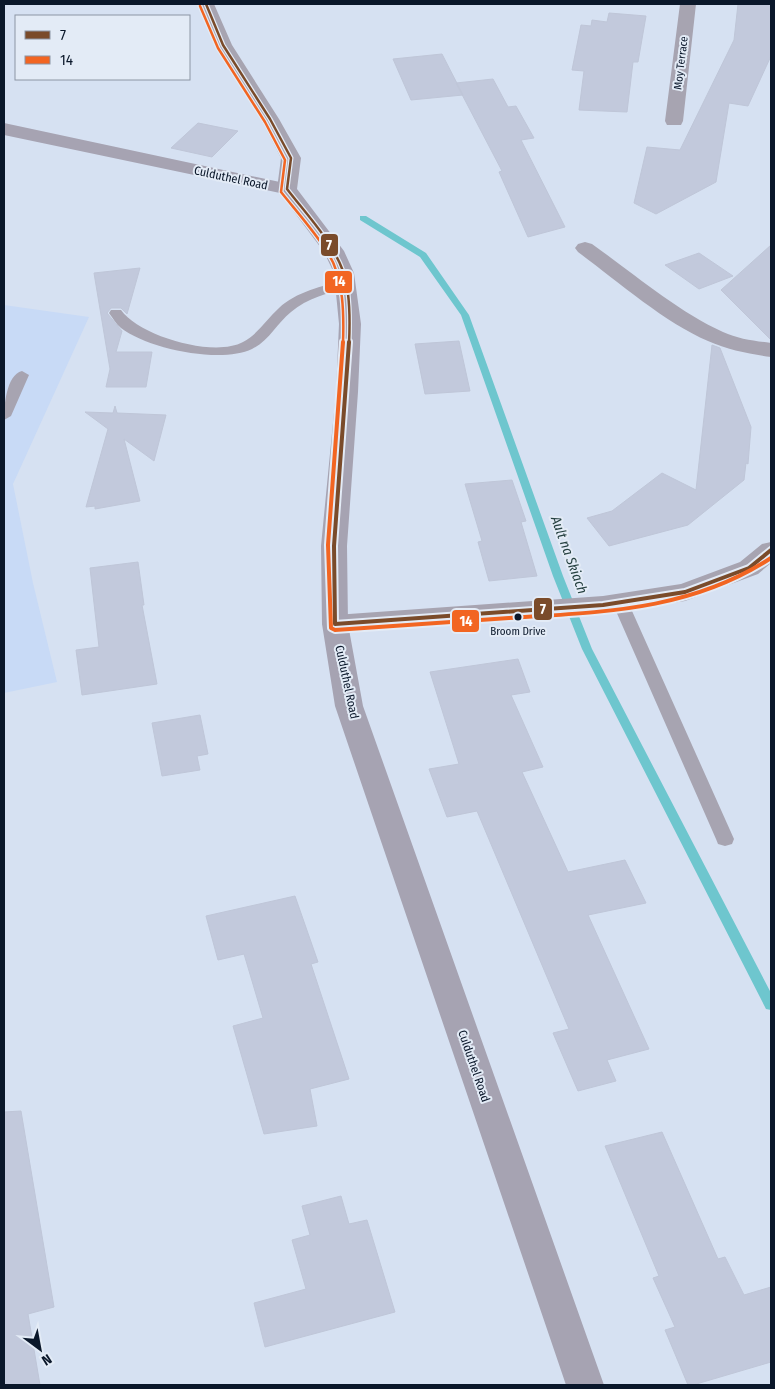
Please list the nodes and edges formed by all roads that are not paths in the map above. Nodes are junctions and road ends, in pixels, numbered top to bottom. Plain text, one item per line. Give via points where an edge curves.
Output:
1 (206, 4) edge
2 (688, 4) edge
3 (670, 112) dead end
4 (4, 129) edge
5 (287, 190) junction
6 (585, 248) dead end
7 (634, 258) dead end
8 (610, 266) junction
9 (345, 284) junction
10 (116, 314) dead end
11 (771, 350) edge
12 (22, 376) dead end
13 (4, 416) edge
14 (771, 550) edge
15 (611, 603) junction
16 (335, 624) junction
17 (725, 839) dead end
18 (585, 1385) edge

1 - 5 street via 212,24 233,64 291,158
2 - 3 street, Moy Terrace
4 - 5 main road, Culduthel Road
5 - 9 main road, Culduthel Road via 334,251 344,273
6 - 8 street
7 - 8 street
8 - 11 street via 688,322 716,337
9 - 10 lane via 290,304 249,345 231,350 192,348 162,341 129,328
9 - 16 main road, Culduthel Road via 350,324 334,546
12 - 13 lane
14 - 15 street via 749,568 685,592
15 - 16 street
15 - 17 lane
16 - 18 main road, Culduthel Road via 349,706

